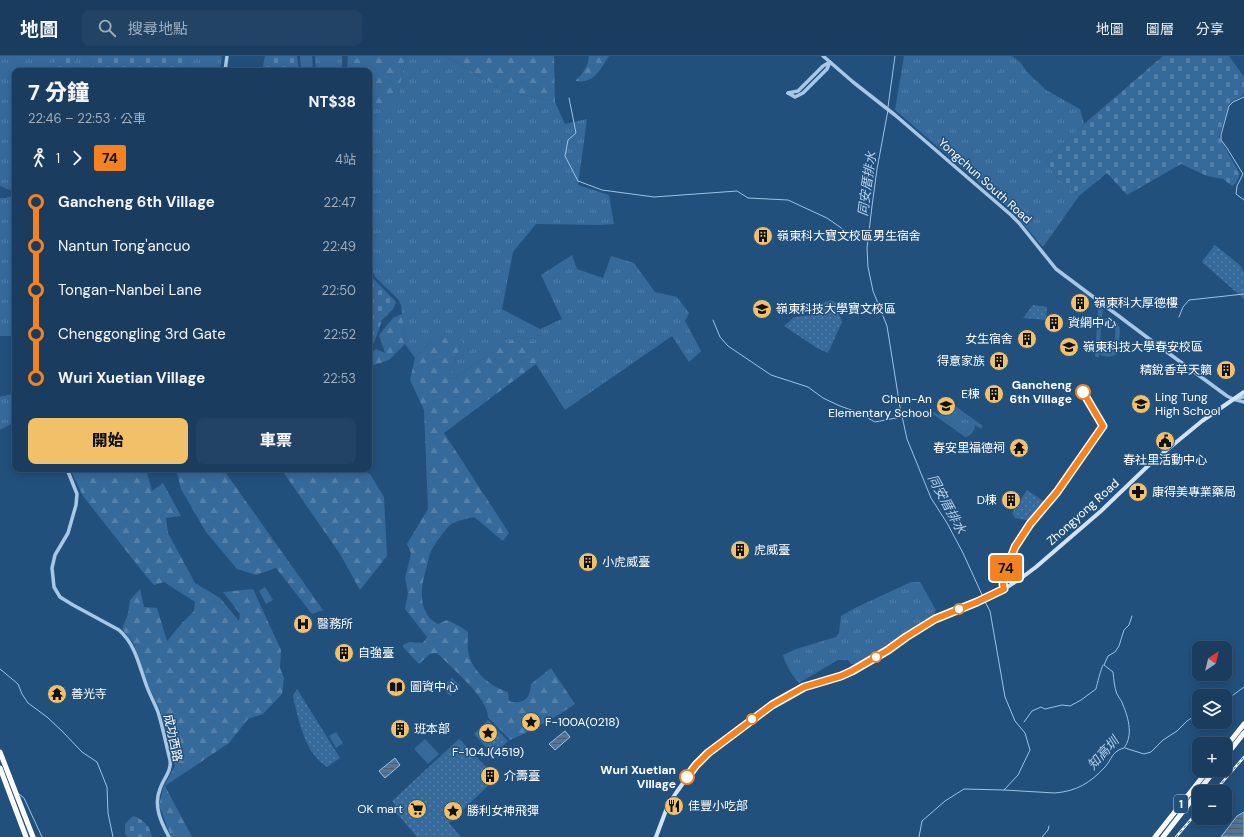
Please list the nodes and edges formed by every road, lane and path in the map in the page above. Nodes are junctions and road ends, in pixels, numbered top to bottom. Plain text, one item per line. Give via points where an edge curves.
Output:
1 (227, 56) edge
2 (823, 56) edge
3 (830, 62) junction
4 (225, 68) edge
5 (1244, 392) edge
6 (1244, 397) edge
7 (1233, 399) junction
8 (1244, 402) edge
9 (68, 472) edge
10 (1244, 724) edge
11 (1244, 733) edge
12 (1232, 739) edge
13 (1232, 748) edge
14 (0, 752) edge
15 (0, 768) edge
16 (1202, 777) edge
17 (1210, 777) edge
18 (26, 837) edge
19 (33, 837) edge
20 (169, 837) edge
21 (656, 837) edge
22 (1155, 837) edge
23 (1163, 837) edge

1 - 4 street
2 - 3 street
3 - 3 street via 798,91 788,93 795,97 803,93 827,69
3 - 7 street, Yongchun South Road via 1019,223 1056,268
5 - 7 main road, Zhongyong Road
6 - 7 street
7 - 8 street, Yongchun South Road
7 - 21 main road, Zhongyong Road via 1202,420 1151,463 1030,572 1004,589 935,619 852,671 804,687 772,705 715,747 691,771 668,805
9 - 20 street via 77,494 76,505 68,533 55,555 52,568 54,587 60,597 119,630 130,642 136,655 157,711 171,765 159,789 157,805 160,820
10 - 12 highway
11 - 13 highway
14 - 19 highway
15 - 18 highway
16 - 22 highway, 1
17 - 23 highway, 1

